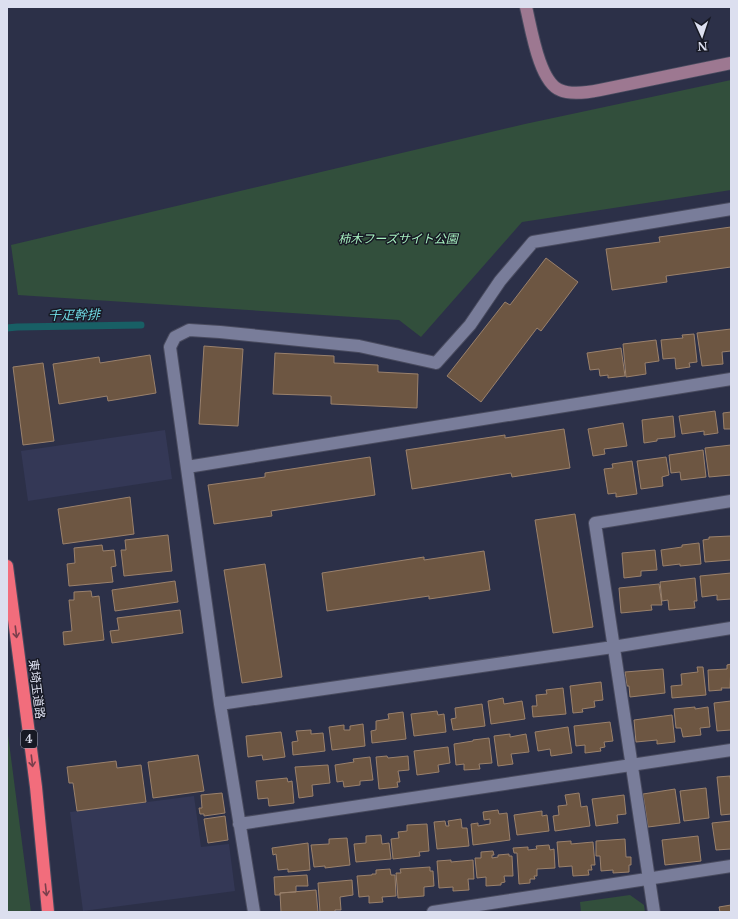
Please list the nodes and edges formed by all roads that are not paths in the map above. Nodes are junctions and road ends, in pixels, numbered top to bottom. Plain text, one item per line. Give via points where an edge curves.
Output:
1 (526, 7) edge
2 (731, 63) edge
3 (731, 209) edge
4 (731, 379) edge
5 (187, 467) junction
6 (731, 501) edge
7 (7, 566) edge
8 (731, 628) edge
9 (613, 647) junction
10 (220, 704) junction
11 (731, 750) edge
12 (632, 766) junction
13 (239, 824) junction
14 (731, 866) edge
15 (648, 879) junction
16 (48, 912) edge
17 (254, 912) edge
18 (433, 912) edge
19 (654, 912) edge

1 - 2 street via 543,68 550,82 560,90 581,93
3 - 5 street via 533,242 500,281 470,325 436,363 359,346 189,330 175,337 170,347
4 - 5 street
5 - 10 street
6 - 9 street via 595,523
7 -> 16 highway, 東埼玉道路 / 4 via 36,787
8 - 9 street
9 - 10 street
9 - 12 street
10 - 13 street
11 - 12 street
12 - 13 street
12 - 15 street
13 - 17 street
14 - 15 street
15 - 18 street
15 - 19 street

